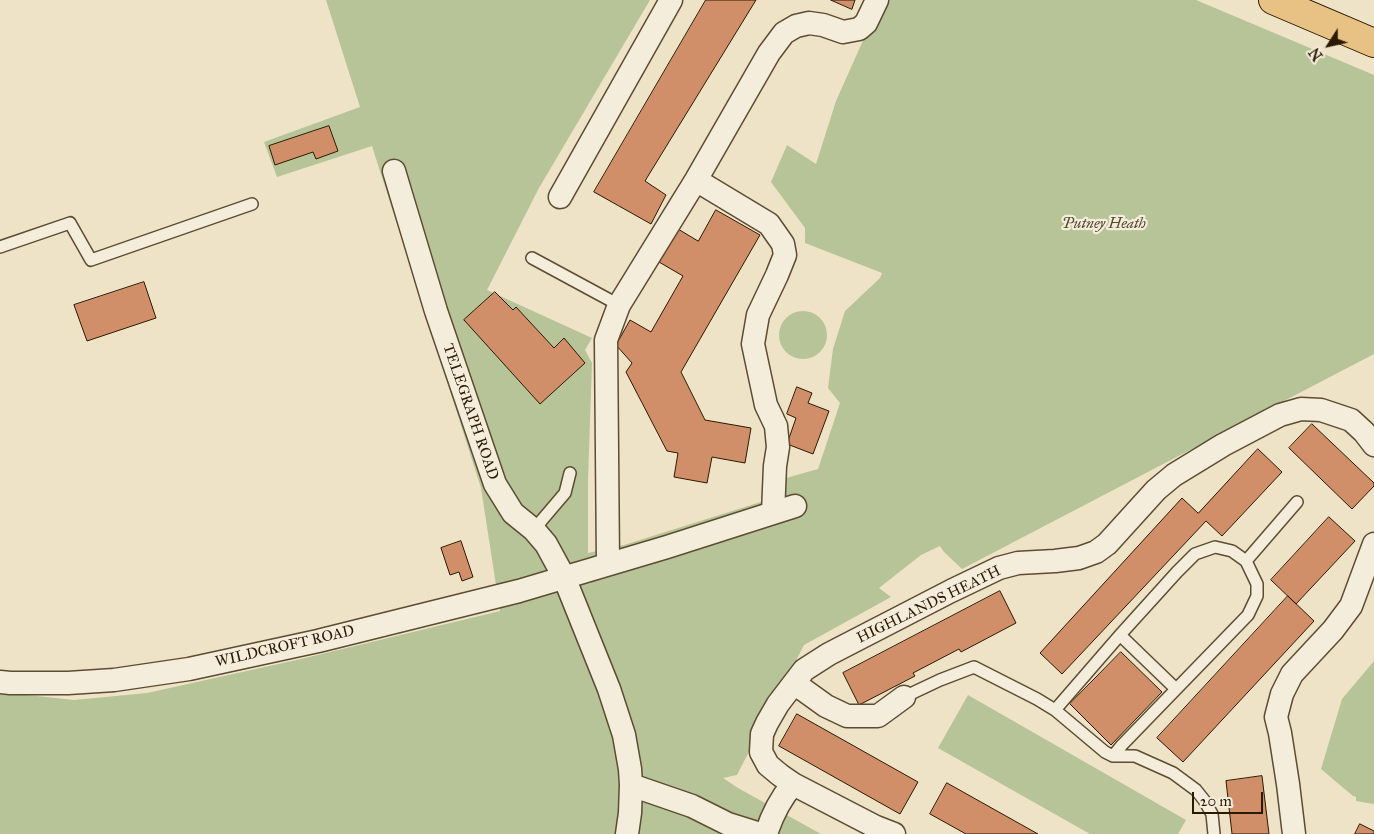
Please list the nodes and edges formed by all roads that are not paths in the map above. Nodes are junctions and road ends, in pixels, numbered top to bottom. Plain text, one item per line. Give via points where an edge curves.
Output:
1 (671, 0) edge
2 (877, 0) edge
3 (1273, 0) edge
4 (1374, 43) edge
5 (394, 172) dead end
6 (696, 180) junction
7 (560, 197) dead end
8 (252, 204) dead end
9 (0, 247) edge
10 (532, 258) dead end
11 (619, 305) junction
12 (1374, 445) edge
13 (570, 473) dead end
14 (1297, 502) dead end
15 (796, 506) dead end
16 (773, 514) junction
17 (534, 530) junction
18 (1374, 544) edge
19 (1246, 560) junction
20 (608, 564) junction
21 (564, 577) junction
22 (1120, 635) junction
23 (0, 682) edge
24 (794, 683) junction
25 (1176, 690) junction
26 (904, 697) joint
27 (1055, 710) junction
28 (1113, 756) junction
29 (793, 784) junction
30 (632, 785) junction
31 (627, 834) edge
32 (760, 834) edge
33 (766, 834) edge
34 (894, 834) edge
35 (1214, 834) edge
36 (1294, 834) edge

1 - 7 street
2 - 6 street via 866,23 859,29 843,32 809,23 784,33 769,53
3 - 4 highway
5 - 17 street, TELEGRAPH ROAD via 436,311 495,484 513,512
6 - 11 street
6 - 16 street via 769,224 783,244 785,255 758,315 754,344 766,405 776,426 778,447
8 - 9 lane via 91,260 70,223
10 - 11 lane
11 - 20 street via 606,340
12 - 24 street, HIGHLANDS HEATH via 1351,420 1321,410 1301,409 1280,415 1174,475 1096,552 1079,558 1018,563 999,568 829,654 804,670
13 - 17 lane via 565,494
14 - 19 lane
15 - 16 street, WILDCROFT ROAD
16 - 20 street, WILDCROFT ROAD
17 - 21 street, TELEGRAPH ROAD via 546,544
18 - 36 street via 1351,606 1292,674 1282,694 1276,717
19 - 22 lane via 1232,551 1215,547 1195,554
19 - 25 lane via 1257,584 1257,596 1248,615
20 - 21 street, WILDCROFT ROAD
21 - 23 street, WILDCROFT ROAD via 318,641 189,669 114,680
21 - 30 street, TELEGRAPH ROAD via 609,689 624,735
22 - 25 lane
22 - 27 lane
24 - 26 street via 826,706 847,716 878,716
24 - 29 street, HIGHLANDS HEATH via 767,723 761,745 768,765
25 - 28 lane
26 - 27 lane via 974,667
27 - 28 lane
28 - 35 lane via 1135,756 1173,773 1196,790 1212,814
29 - 33 street via 784,794
29 - 34 street, HIGHLANDS HEATH via 876,828
30 - 31 street, TELEGRAPH ROAD
30 - 32 street

